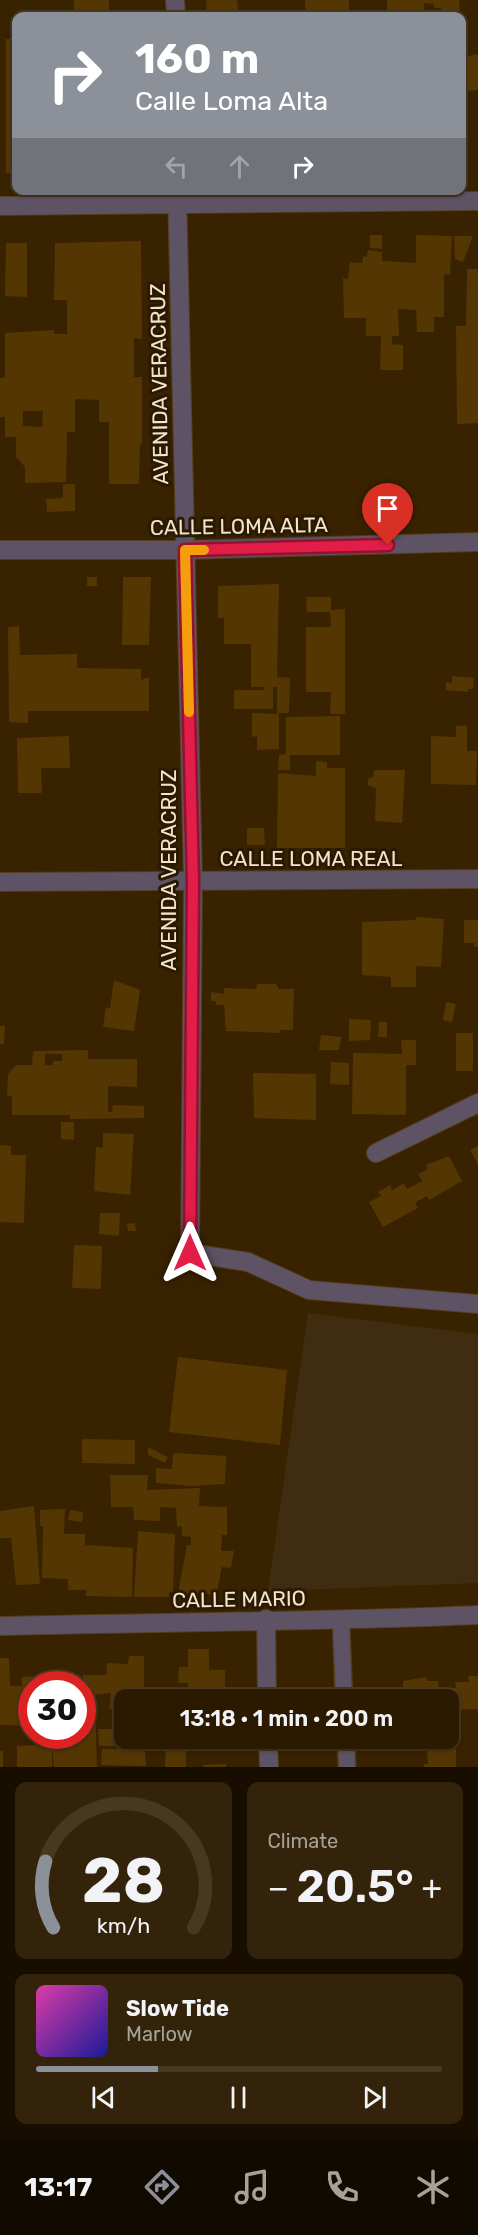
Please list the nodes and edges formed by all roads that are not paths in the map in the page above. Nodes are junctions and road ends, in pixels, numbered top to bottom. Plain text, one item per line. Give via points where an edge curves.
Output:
1 (177, 198) edge
2 (478, 201) edge
3 (0, 206) edge
4 (478, 542) edge
5 (0, 550) edge
6 (185, 550) junction
7 (478, 879) edge
8 (193, 881) junction
9 (0, 882) edge
10 (478, 1103) edge
11 (376, 1154) dead end
12 (478, 1304) edge
13 (478, 1615) edge
14 (266, 1619) junction
15 (341, 1621) junction
16 (0, 1626) edge
17 (267, 1689) edge
18 (344, 1689) edge
19 (268, 1749) edge
20 (346, 1749) edge
21 (269, 1767) edge
22 (347, 1767) edge

1 - 2 street
1 - 3 street
1 - 6 street, AVENIDA VERACRUZ
4 - 6 street, CALLE LOMA ALTA
5 - 6 street, CALLE LOMA ALTA
6 - 8 street, AVENIDA VERACRUZ
7 - 8 street, CALLE LOMA REAL
8 - 9 street, CALLE LOMA REAL
8 - 12 street, AVENIDA VERACRUZ via 190,1253 248,1262 309,1290
10 - 11 street
13 - 15 street, CALLE MARIO
14 - 15 street, CALLE MARIO
14 - 16 street, CALLE MARIO
14 - 17 street
15 - 18 lane
19 - 21 street
20 - 22 lane

